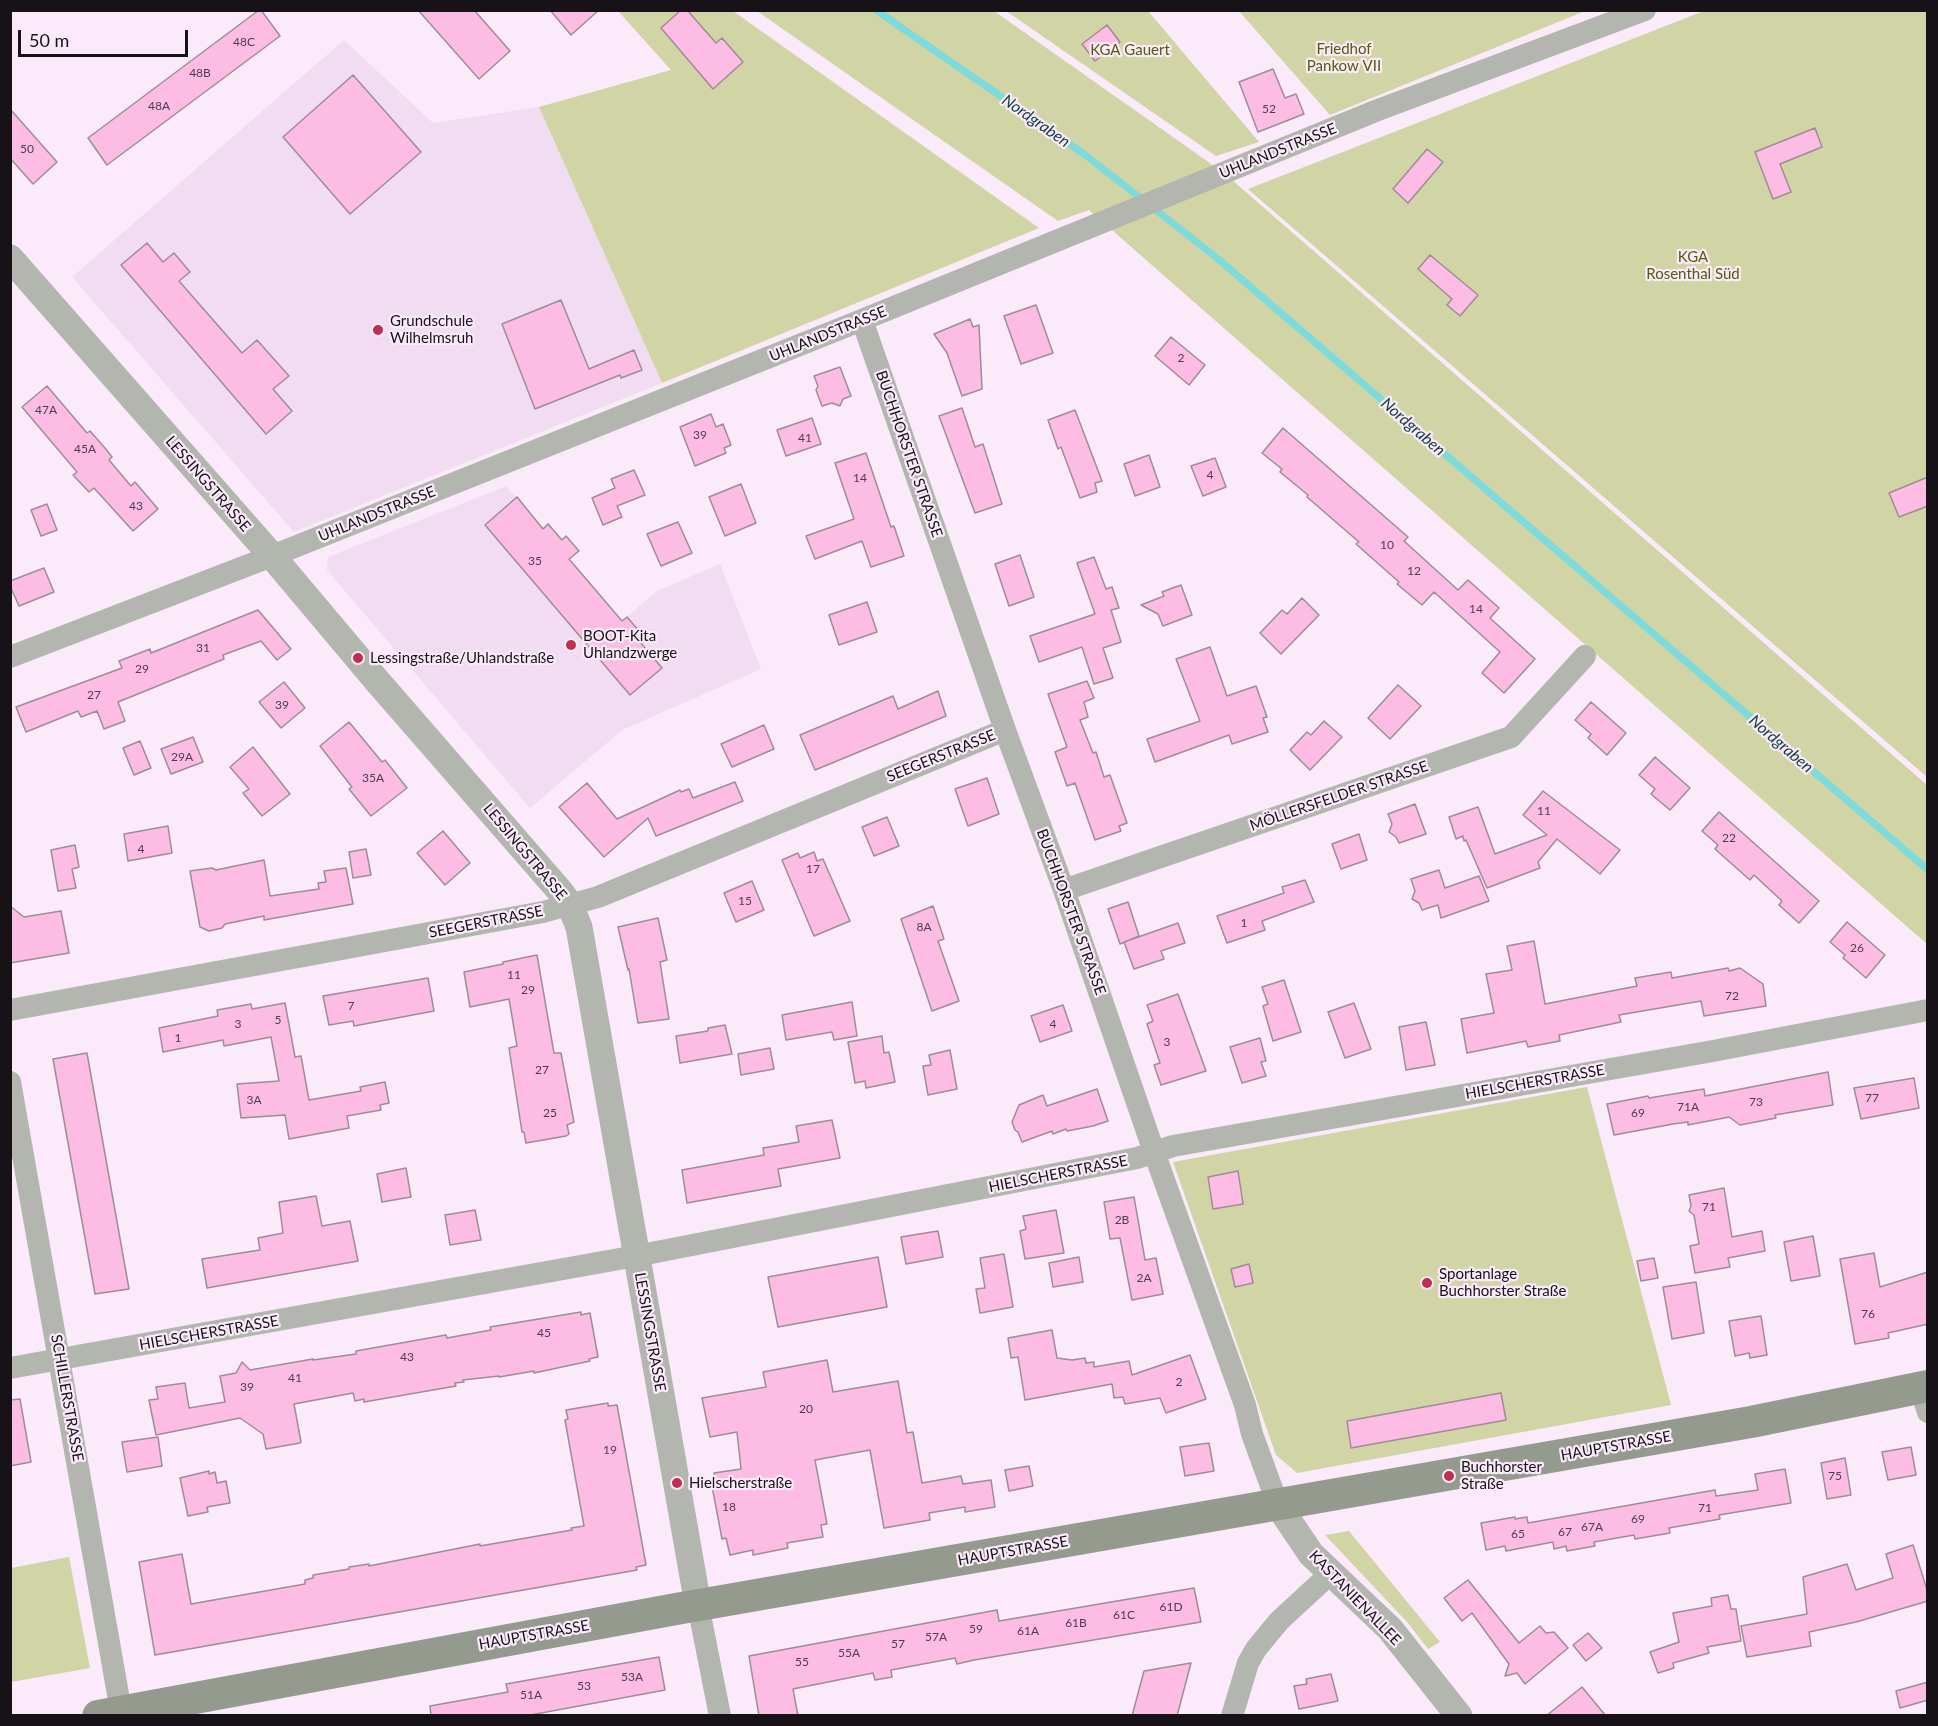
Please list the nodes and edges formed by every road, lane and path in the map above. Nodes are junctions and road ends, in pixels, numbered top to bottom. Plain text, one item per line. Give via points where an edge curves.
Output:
1 (1645, 10) edge
2 (10, 258) edge
3 (862, 320) junction
4 (272, 556) junction
5 (1585, 656) dead end
6 (10, 657) edge
7 (1005, 730) junction
8 (1064, 890) junction
9 (570, 905) junction
10 (10, 1010) edge
11 (1928, 1010) edge
12 (10, 1082) edge
13 (1154, 1152) junction
14 (636, 1256) junction
15 (60, 1359) junction
16 (10, 1368) edge
17 (1925, 1395) edge
18 (1278, 1505) junction
19 (1331, 1573) junction
20 (698, 1605) junction
21 (114, 1714) edge
22 (720, 1716) edge
23 (1232, 1716) edge
24 (1459, 1716) edge

1 - 3 street, UHLANDSTRASSE via 1378,110
2 - 4 street, LESSINGSTRASSE
3 - 4 street, UHLANDSTRASSE
3 - 7 street, BUCHHORSTER STRASSE
4 - 6 street, UHLANDSTRASSE
4 - 9 street, LESSINGSTRASSE
5 - 8 street, MÖLLERSFELDER STRASSE via 1511,737
7 - 8 street, BUCHHORSTER STRASSE
7 - 9 street, SEEGERSTRASSE via 598,897
8 - 13 street, BUCHHORSTER STRASSE
9 - 10 street, SEEGERSTRASSE
9 - 14 street, LESSINGSTRASSE via 579,927
11 - 13 street, HIELSCHERSTRASSE
12 - 15 street, SCHILLERSTRASSE
13 - 14 street, HIELSCHERSTRASSE via 1125,1161
13 - 18 street, BUCHHORSTER STRASSE
14 - 15 street, HIELSCHERSTRASSE
14 - 20 street, LESSINGSTRASSE
15 - 16 street, HIELSCHERSTRASSE
15 - 21 street, SCHILLERSTRASSE
17 - 18 main road, HAUPTSTRASSE
18 - 19 street, KASTANIENALLEE via 1311,1554
18 - 20 main road, HAUPTSTRASSE
19 - 23 street via 1279,1621 1256,1649
19 - 24 street, KASTANIENALLEE via 1390,1629
20 - 21 main road, HAUPTSTRASSE
20 - 22 street, LESSINGSTRASSE

